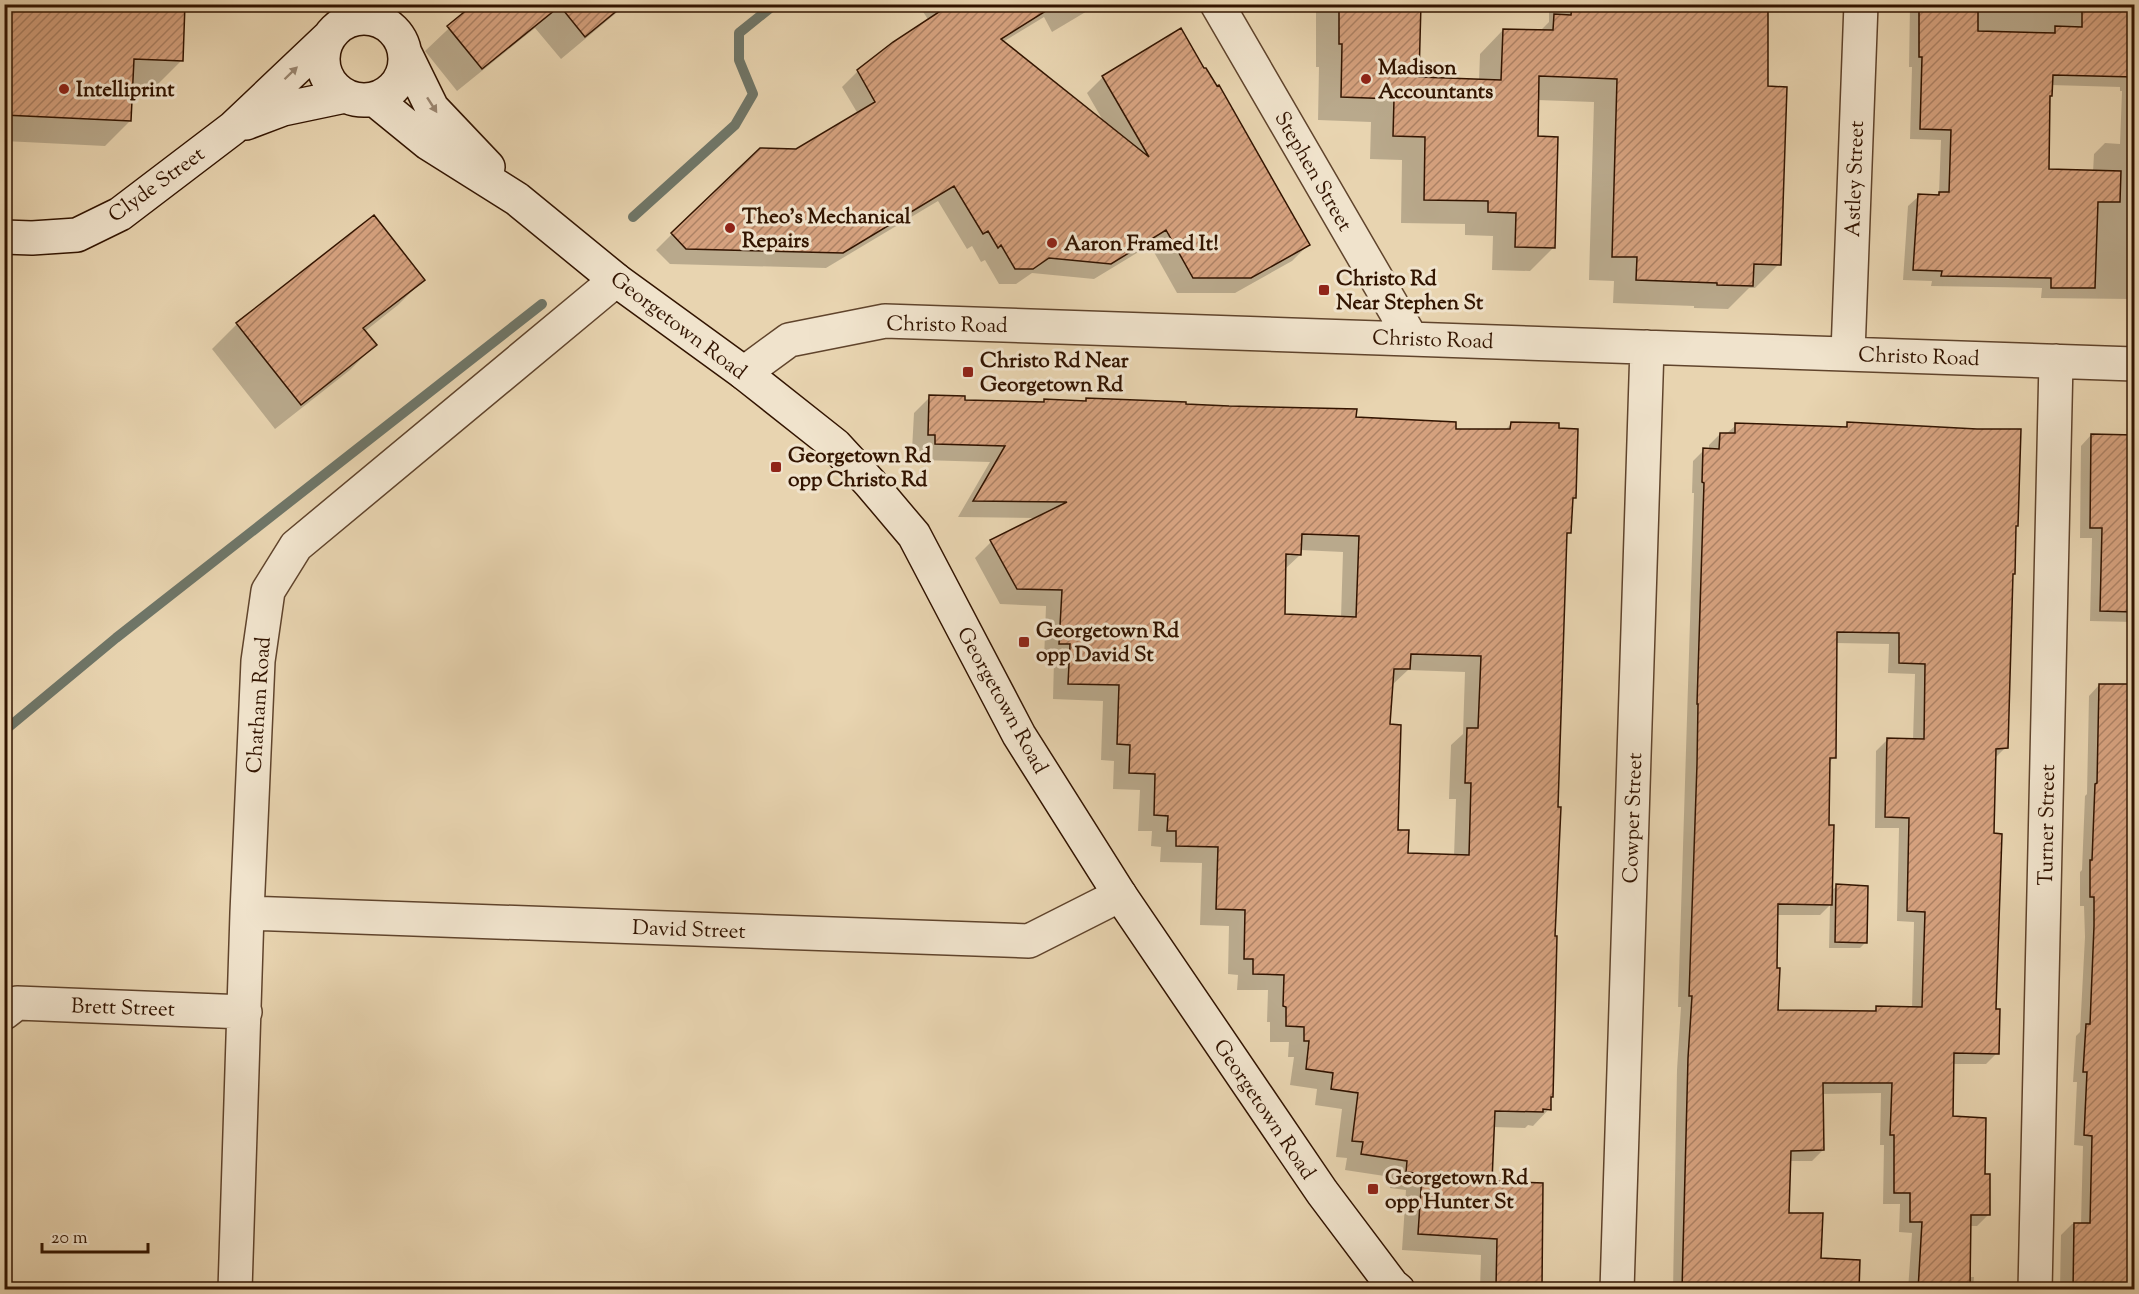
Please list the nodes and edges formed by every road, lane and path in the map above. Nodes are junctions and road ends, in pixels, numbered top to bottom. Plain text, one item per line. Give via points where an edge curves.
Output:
1 (383, 4) edge
2 (1217, 4) edge
3 (1861, 4) edge
4 (340, 21) edge
5 (401, 44) junction
6 (360, 98) junction
7 (233, 128) junction
8 (517, 199) junction
9 (4, 237) edge
10 (616, 280) junction
11 (1411, 338) junction
12 (1647, 347) junction
13 (1848, 353) junction
14 (2056, 361) junction
15 (2134, 364) edge
16 (744, 373) junction
17 (1120, 895) junction
18 (247, 913) junction
19 (244, 1012) junction
20 (4, 1013) edge
21 (1389, 1288) edge
22 (236, 1290) edge
23 (1617, 1290) edge
24 (2035, 1290) edge

1 - 5 street, Georgetown Road
2 - 11 street, Stephen Street
3 - 13 street, Astley Street
4 - 5 street via 364,18 383,22
4 - 6 street via 323,55 326,74 330,83
7 -> 4 street, Clyde Street
5 - 6 street via 403,73 399,82 392,90
5 -> 8 street, Georgetown Road via 432,108
6 - 7 street, Clyde Street via 283,109
6 - 8 street, Georgetown Road
7 - 9 street, Clyde Street via 120,214 77,235
8 - 10 street, Georgetown Road
10 - 16 street, Georgetown Road
10 - 18 street, Chatham Road via 296,546 268,591 258,661
11 - 12 street, Christo Road
11 - 16 street, Christo Road via 885,321 789,340
12 - 13 street, Christo Road
12 - 23 street, Cowper Street
13 - 14 street, Christo Road
14 - 15 street, Christo Road
14 - 24 street, Turner Street
16 - 17 street, Georgetown Road via 835,445 915,535 1019,735
17 - 18 street, David Street via 1029,941
17 - 21 street, Georgetown Road
18 - 19 street, Chatham Road
19 - 20 street, Brett Street via 17,1003
19 - 22 street, Chatham Road

